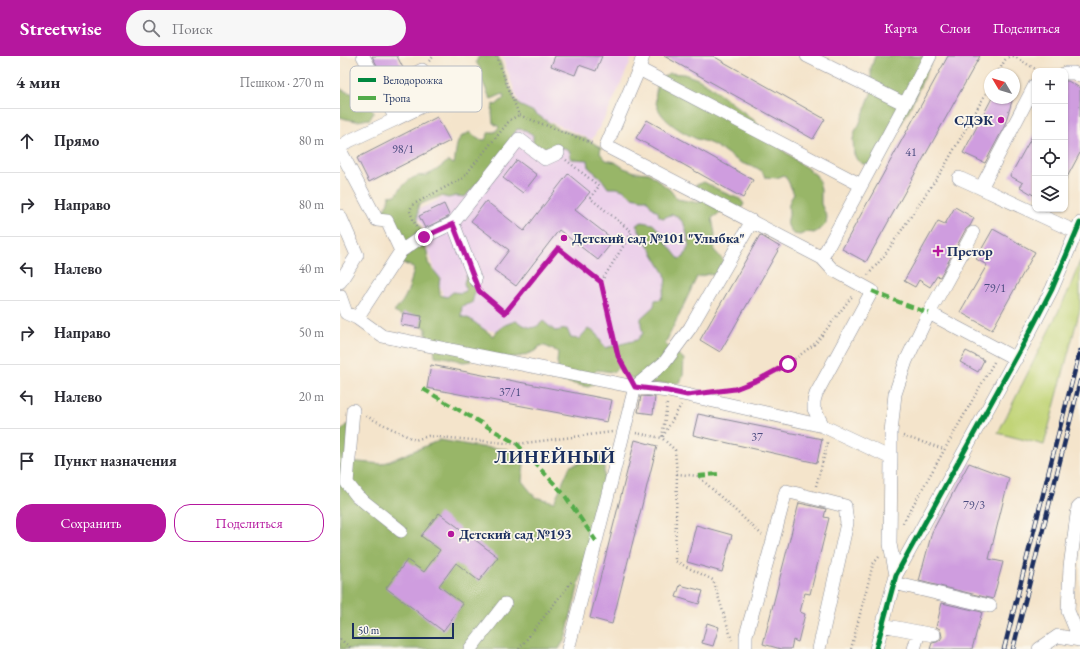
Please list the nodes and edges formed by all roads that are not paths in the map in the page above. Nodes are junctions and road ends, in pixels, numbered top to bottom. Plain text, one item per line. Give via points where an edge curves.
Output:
1 (363, 56) edge
2 (643, 56) edge
3 (807, 56) edge
4 (930, 56) edge
5 (368, 66) edge
6 (639, 69) junction
7 (1068, 73) edge
8 (1080, 76) edge
9 (1032, 91) edge
10 (905, 104) junction
11 (392, 112) edge
12 (410, 112) edge
13 (396, 119) junction
14 (340, 148) edge
15 (558, 153) road end
16 (960, 178) dead end
17 (861, 185) junction
18 (981, 188) junction
19 (340, 216) edge
20 (752, 221) junction
21 (453, 224) junction
22 (1078, 227) edge
23 (973, 233) dead end
24 (401, 251) junction
25 (822, 258) junction
26 (475, 280) road end
27 (340, 282) edge
28 (340, 296) edge
29 (929, 312) junction
30 (348, 315) edge
31 (1016, 359) junction
32 (635, 387) junction
33 (354, 410) road end
34 (827, 428) junction
35 (892, 458) junction
36 (1080, 506) edge
37 (401, 531) dead end
38 (895, 579) junction
39 (505, 604) dead end
40 (990, 606) dead end
41 (882, 625) junction
42 (919, 632) junction
43 (934, 635) dead end
44 (470, 649) edge
45 (568, 649) edge
46 (746, 649) edge
47 (819, 649) edge
48 (876, 649) edge
49 (914, 649) edge
50 (1039, 649) edge

1 - 5 street
2 - 6 street
3 - 10 street
4 - 10 street
6 - 17 street
6 - 20 street via 606,146
7 - 8 street
9 - 18 street
10 - 17 street
11 - 13 street
12 - 13 street
13 - 14 street via 349,141
14 - 24 street via 377,220 387,221
15 - 21 street via 545,159 519,139
16 - 18 street
17 - 25 street
18 - 22 street
19 - 27 street via 357,254
20 - 25 street
20 - 32 street via 686,334 665,362
21 - 24 street via 420,238
21 - 26 street
22 - 31 street via 1052,289
23 - 29 street
24 - 30 street
25 - 34 street via 832,269 872,291 816,394 814,409
28 - 30 street
29 - 31 street
29 - 35 street via 906,361 895,394 891,432
30 - 32 street via 382,336
31 - 38 street
32 - 34 street via 687,395
32 - 45 street
33 - 37 street via 347,483 357,496
34 - 35 street
35 - 38 street via 890,544
36 - 50 street via 1070,567 1068,611 1080,640 1058,636
38 - 40 street
38 - 41 street
39 - 44 street
41 - 42 street
41 - 48 street
42 - 43 street
42 - 49 street
46 - 47 street via 746,634 786,491 844,506 847,523

